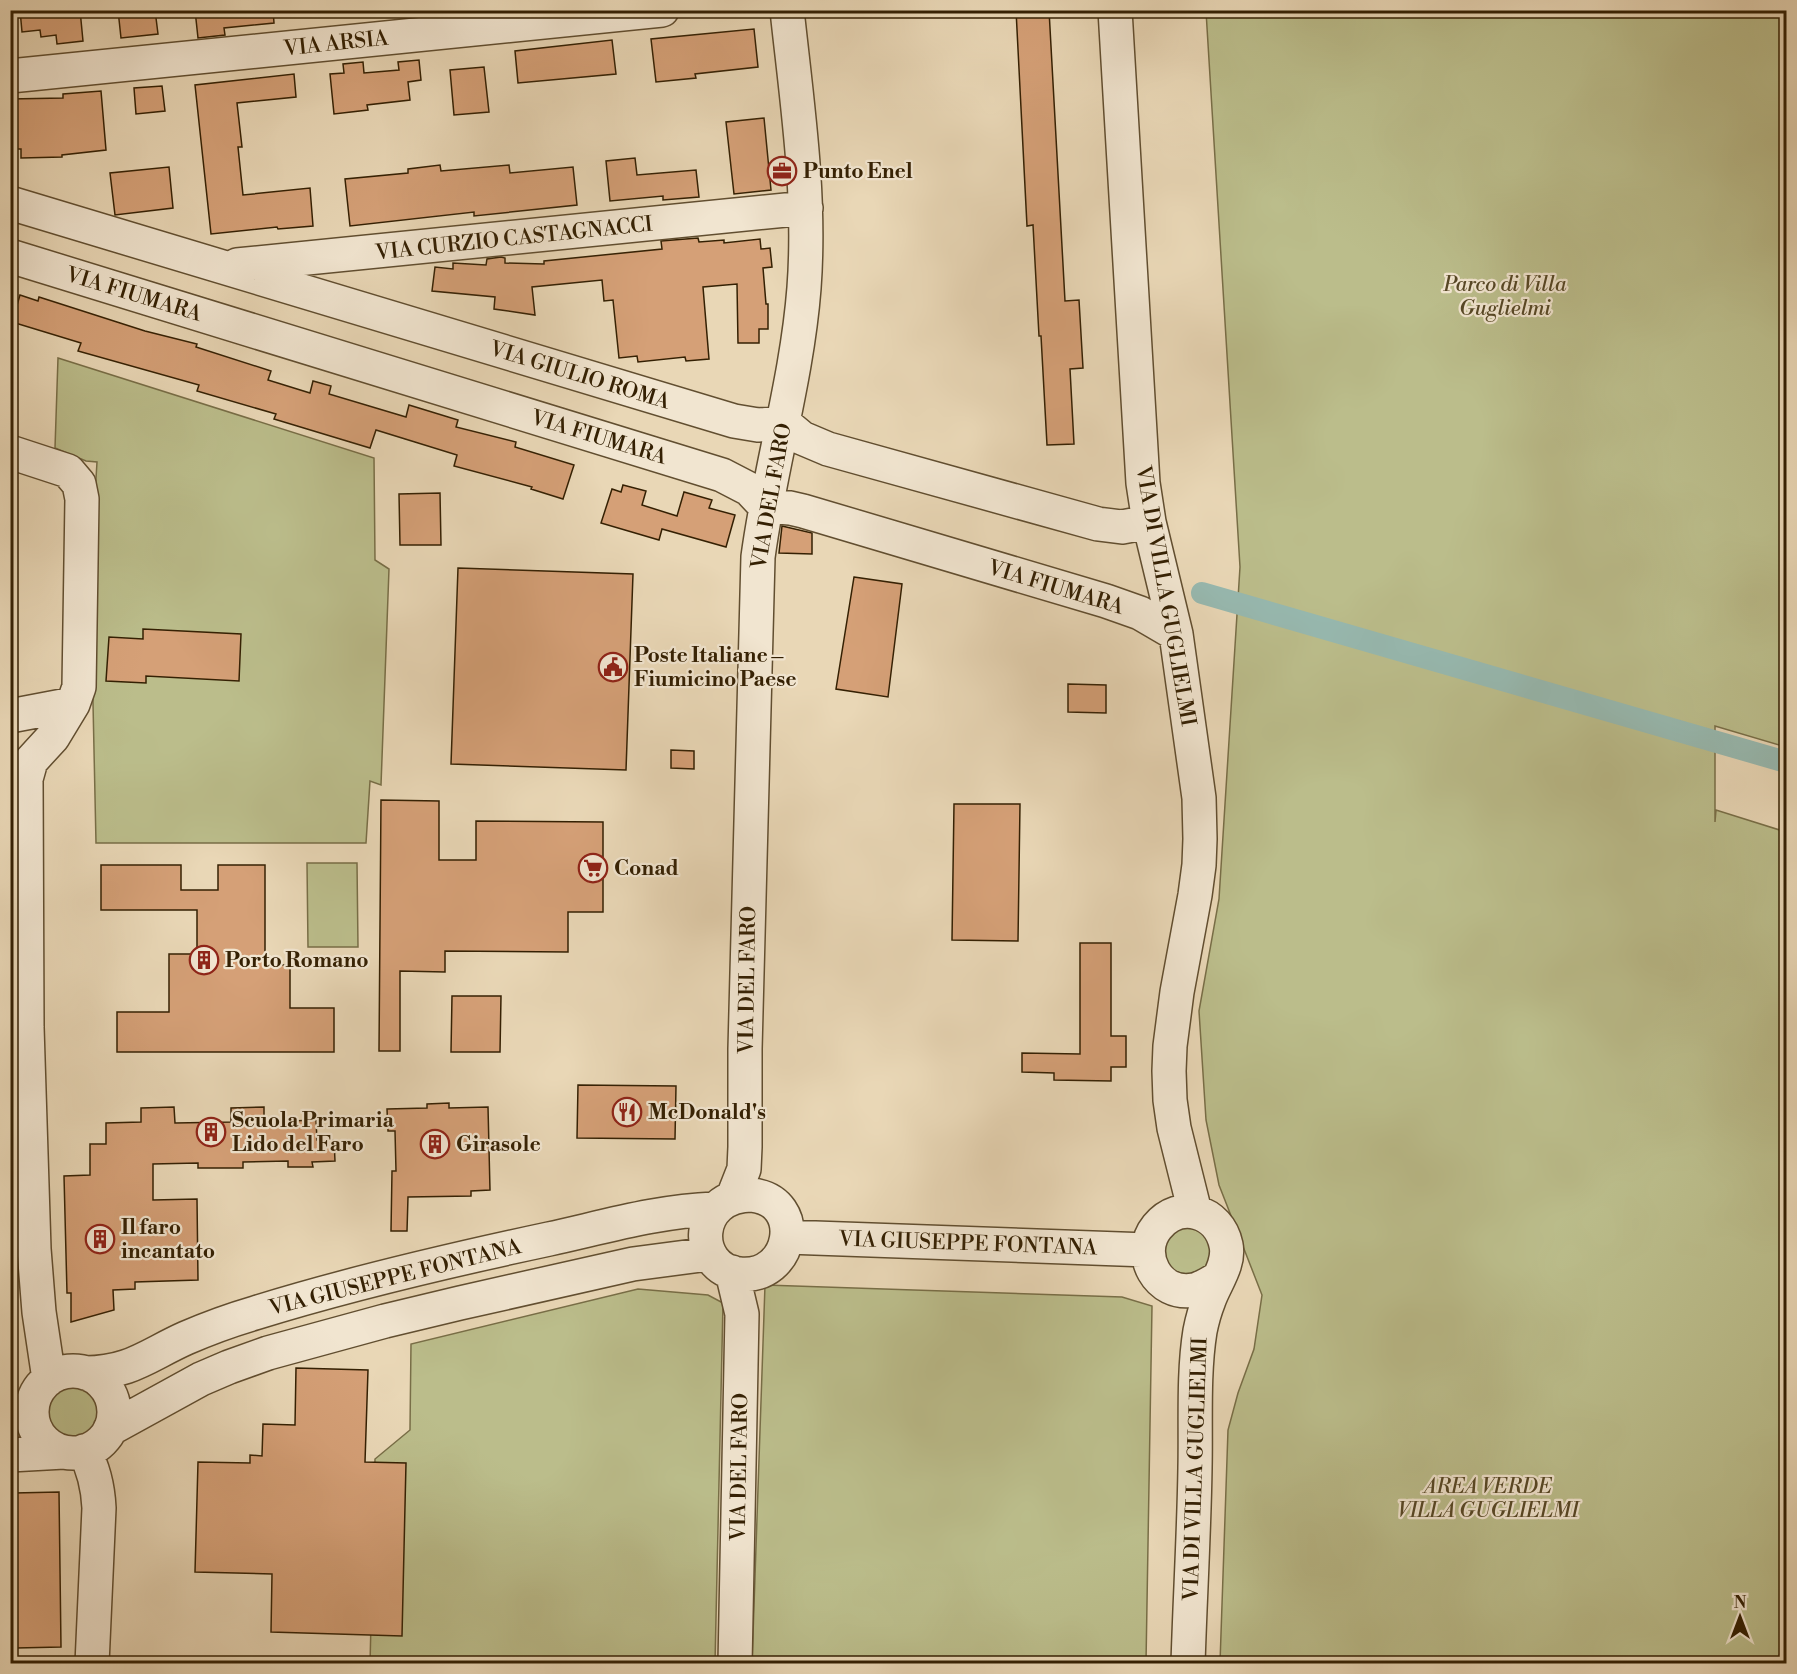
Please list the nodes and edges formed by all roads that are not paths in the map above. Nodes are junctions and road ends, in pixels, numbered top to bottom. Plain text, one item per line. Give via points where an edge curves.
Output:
1 (662, 10) edge
2 (787, 10) edge
3 (1115, 10) edge
4 (10, 76) edge
5 (10, 203) edge
6 (806, 208) junction
7 (10, 256) edge
8 (222, 267) junction
9 (784, 423) junction
10 (10, 452) edge
11 (765, 506) junction
12 (1149, 522) junction
13 (1176, 634) junction
14 (73, 704) junction
15 (10, 716) edge
16 (10, 728) edge
17 (31, 761) junction
18 (19, 1029) edge
19 (724, 1203) junction
20 (1195, 1212) junction
21 (787, 1237) junction
22 (1148, 1250) junction
23 (721, 1263) junction
24 (1219, 1278) junction
25 (85, 1373) junction
26 (31, 1401) edge
27 (110, 1429) junction
28 (74, 1452) junction
29 (10, 1455) edge
30 (92, 1664) edge
31 (735, 1664) edge
32 (1188, 1664) edge

1 - 4 street, VIA ARSIA
2 - 6 street, VIA DEL FARO
3 - 12 street, VIA DI VILLA GUGLIELMI via 1143,483
5 - 8 street, VIA GIULIO ROMA
6 - 8 street, VIA CURZIO CASTAGNACCI
6 - 9 street, VIA DEL FARO via 801,322
7 - 11 street, VIA FIUMARA via 722,475 749,489
8 - 9 street, VIA GIULIO ROMA via 734,421 758,425
9 - 11 street, VIA DEL FARO
9 - 12 street via 802,438 828,449 1092,523 1122,527
10 - 14 street via 68,471 79,484 79,687
11 - 13 street, VIA FIUMARA via 797,510 1106,601 1140,613
11 - 19 street, VIA DEL FARO via 757,573 745,1159 741,1179
12 - 13 street, VIA DI VILLA GUGLIELMI
13 - 20 street, VIA DI VILLA GUGLIELMI via 1198,791 1200,839 1195,895 1172,1022 1169,1079 1174,1128
14 - 15 street
14 - 17 street via 53,737
16 - 17 street
17 - 18 street via 26,779
18 - 26 street via 39,1312
19 - 21 street via 758,1196 772,1202 784,1216
19 - 23 street via 706,1226 706,1238
19 - 25 street, VIA GIUSEPPE FONTANA via 444,1262 225,1323 129,1367
20 - 22 street via 1163,1221 1151,1236
20 - 24 street via 1209,1217 1222,1233 1227,1251
21 - 22 street, VIA GIUSEPPE FONTANA
21 - 23 street via 779,1258 769,1268 755,1273
22 - 24 street via 1155,1274 1173,1288 1194,1290
23 - 27 street, VIA GIUSEPPE FONTANA via 640,1263 375,1323 229,1367
23 - 31 street, VIA DEL FARO via 742,1314
24 - 32 street, VIA DI VILLA GUGLIELMI via 1207,1305 1198,1344
25 - 26 street via 60,1373
25 - 27 street via 107,1390 114,1416
26 - 28 street via 32,1417 42,1440 52,1447
27 - 28 street via 95,1447
28 - 29 street
28 - 30 street via 94,1474 98,1490

